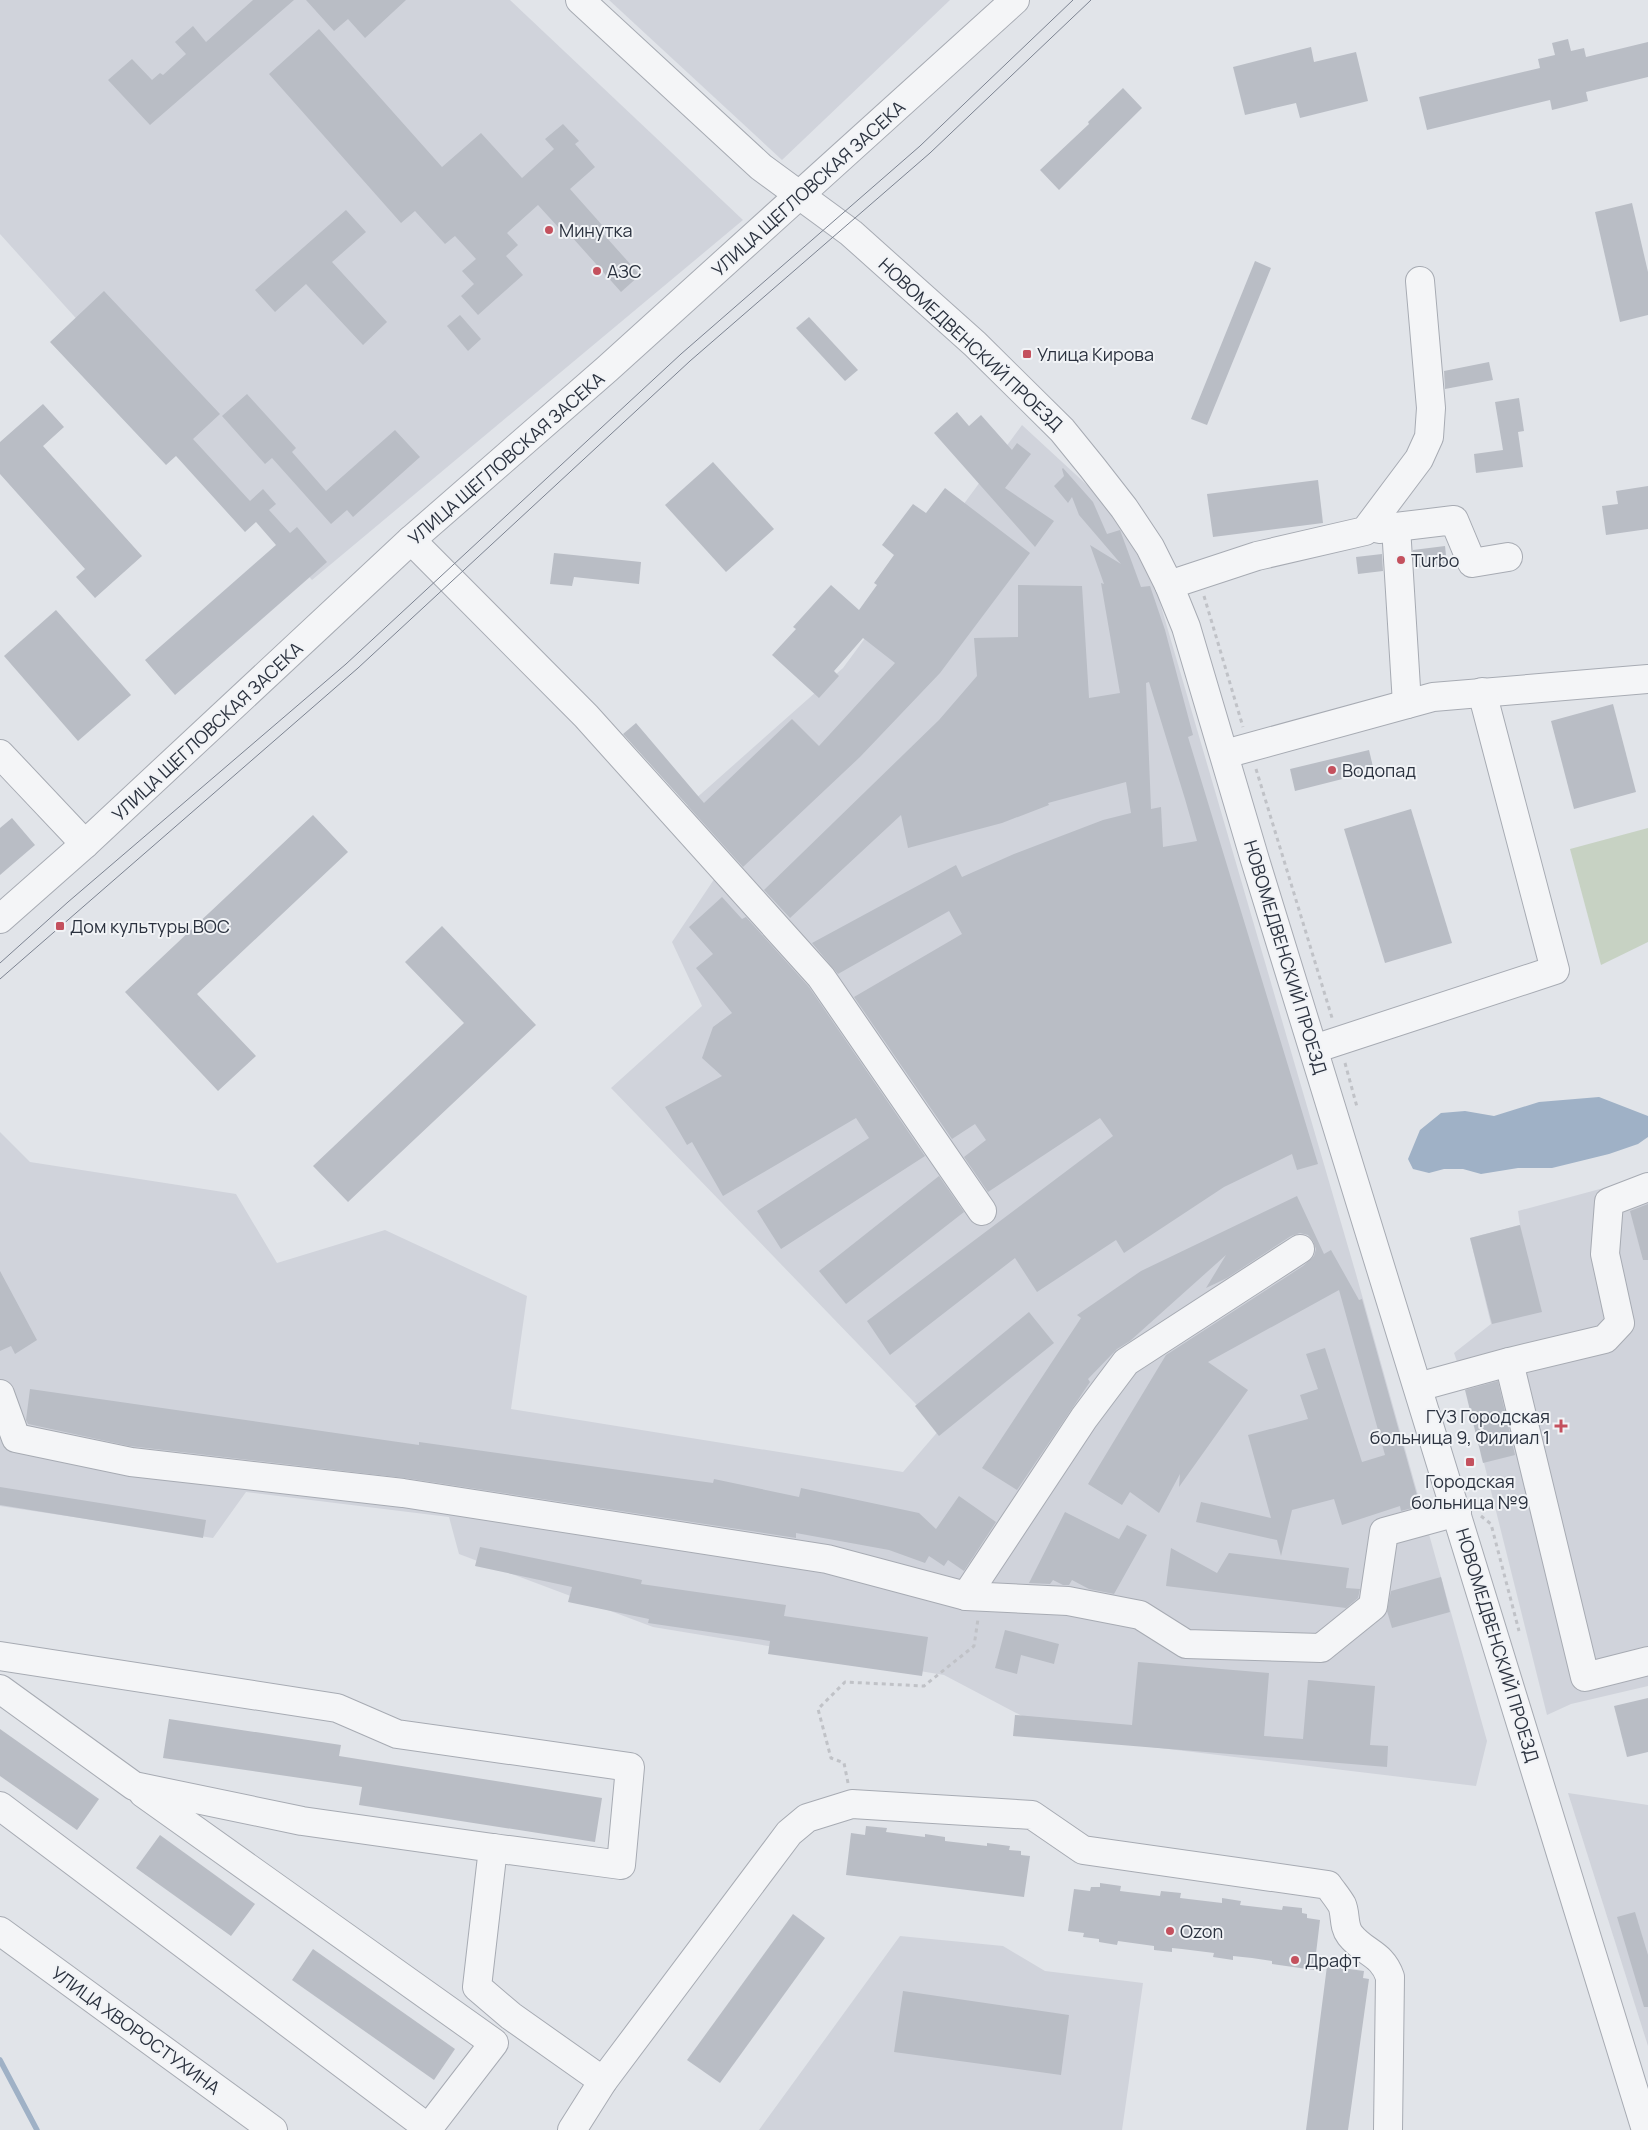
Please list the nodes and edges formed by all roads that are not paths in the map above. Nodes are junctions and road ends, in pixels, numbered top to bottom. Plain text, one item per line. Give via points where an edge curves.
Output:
1 (580, 0) edge
2 (1015, 0) edge
3 (801, 195) junction
4 (1420, 281) dead end
5 (1396, 527) junction
6 (1365, 531) junction
7 (411, 540) junction
8 (1508, 557) dead end
9 (1169, 585) junction
10 (1648, 679) edge
11 (1482, 692) junction
12 (1407, 704) junction
13 (0, 754) edge
14 (1226, 754) junction
15 (85, 844) junction
16 (0, 919) edge
17 (1314, 1049) junction
18 (1648, 1187) edge
19 (982, 1211) dead end
20 (1300, 1249) dead end
21 (1509, 1362) junction
22 (1418, 1387) junction
23 (0, 1394) edge
24 (1457, 1512) junction
25 (974, 1596) junction
26 (0, 1656) edge
27 (1648, 1661) edge
28 (0, 1689) edge
29 (134, 1786) junction
30 (0, 1806) edge
31 (493, 1848) junction
32 (0, 1931) edge
33 (603, 2080) junction
34 (427, 2129) edge
35 (273, 2130) edge
36 (572, 2130) edge
37 (1388, 2130) edge
38 (1646, 2130) edge

1 - 3 street, НОВОМЕДВЕНСКИЙ ПРОЕЗД via 761,167
2 - 3 street, УЛИЦА ЩЕГЛОВСКАЯ ЗАСЕКА
3 - 7 street, УЛИЦА ЩЕГЛОВСКАЯ ЗАСЕКА
3 - 9 street, НОВОМЕДВЕНСКИЙ ПРОЕЗД via 859,239 1012,379 1062,430 1124,508
4 - 6 street via 1431,408 1429,437 1419,459
5 - 6 street
5 - 8 street via 1454,520 1472,563
5 - 12 street
6 - 9 street via 1257,556
7 - 15 street, УЛИЦА ЩЕГЛОВСКАЯ ЗАСЕКА
7 - 19 street via 586,716 821,977
9 - 14 street, НОВОМЕДВЕНСКИЙ ПРОЕЗД via 1186,627
10 - 11 street
11 - 12 street via 1433,697
11 - 17 street via 1554,970
12 - 14 street
13 - 15 street
14 - 17 street, НОВОМЕДВЕНСКИЙ ПРОЕЗД via 1255,860
15 - 16 street, УЛИЦА ЩЕГЛОВСКАЯ ЗАСЕКА
17 - 22 street, НОВОМЕДВЕНСКИЙ ПРОЕЗД
18 - 21 street via 1609,1202 1605,1254 1620,1323 1605,1339
20 - 25 street via 1126,1362 1084,1418
21 - 22 street
21 - 27 street via 1585,1677
22 - 24 street, НОВОМЕДВЕНСКИЙ ПРОЕЗД
23 - 25 street via 16,1438 131,1462 403,1493 827,1559
24 - 25 street via 1384,1532 1374,1606 1320,1648 1186,1644 1140,1615 1068,1601
24 - 38 street, НОВОМЕДВЕНСКИЙ ПРОЕЗД
26 - 31 street via 337,1708 397,1734 630,1766 620,1865
28 - 29 street
29 - 31 street via 302,1821
29 - 34 street via 494,2043
30 - 34 street
31 - 33 street via 477,1988 511,2016
32 - 35 street, УЛИЦА ХВОРОСТУХИНА
33 - 36 street
33 - 37 street via 789,1833 808,1818 852,1804 1032,1815 1083,1850 1328,1885 1342,1906 1345,1926 1350,1934 1380,1959 1390,1977

